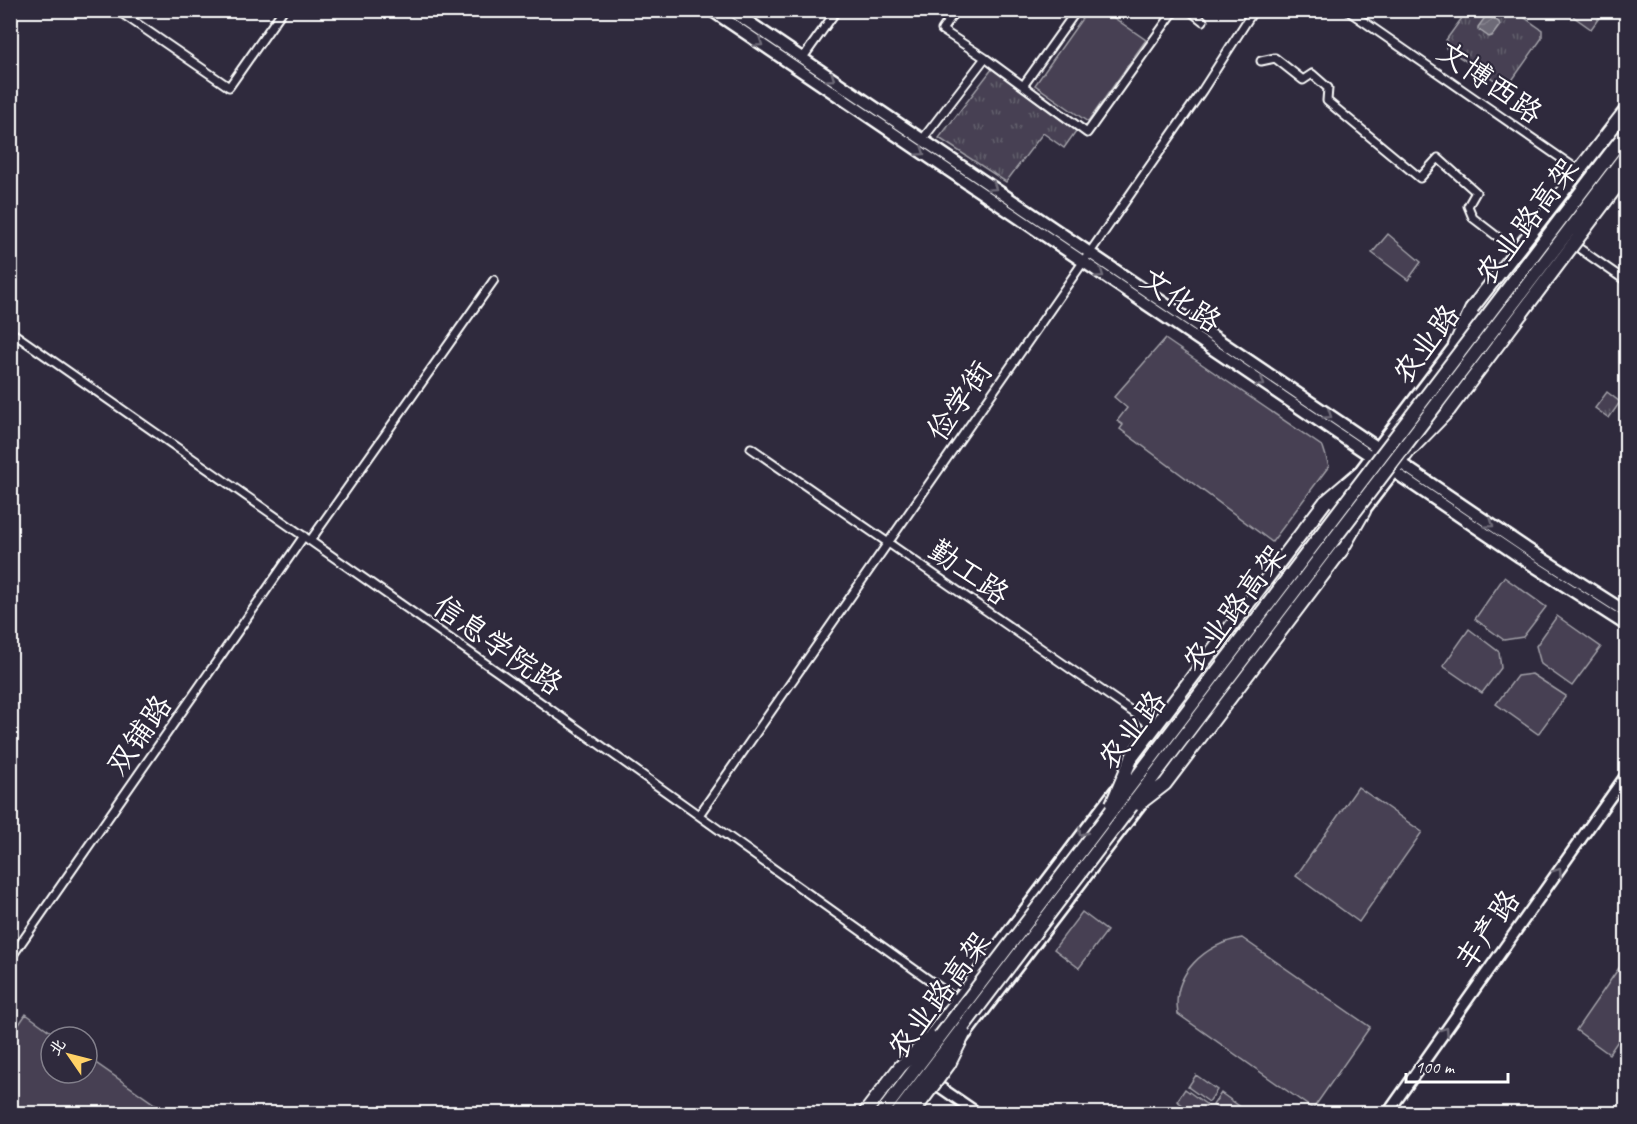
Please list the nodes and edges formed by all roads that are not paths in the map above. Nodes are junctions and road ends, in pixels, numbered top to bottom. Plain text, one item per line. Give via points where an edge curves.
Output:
1 (117, 10) edge
2 (284, 10) edge
3 (711, 10) edge
4 (731, 10) edge
5 (837, 10) edge
6 (956, 10) edge
7 (1077, 10) edge
8 (1174, 10) edge
9 (1189, 10) edge
10 (1254, 10) edge
11 (1347, 10) edge
12 (1203, 21) dead end
13 (985, 58) junction
14 (802, 59) junction
15 (1261, 61) dead end
16 (1023, 86) junction
17 (1626, 110) edge
18 (1626, 117) edge
19 (1626, 133) edge
20 (922, 140) junction
21 (1626, 155) edge
22 (1626, 166) edge
23 (1583, 174) junction
24 (1608, 191) junction
25 (1545, 225) junction
26 (1570, 242) junction
27 (1516, 251) junction
28 (1086, 257) junction
29 (494, 280) dead end
30 (1626, 281) edge
31 (10, 331) edge
32 (1455, 345) junction
33 (1413, 447) junction
34 (751, 448) dead end
35 (1374, 452) junction
36 (1397, 468) junction
37 (1359, 472) junction
38 (1364, 511) junction
39 (307, 539) junction
40 (888, 543) junction
41 (1626, 612) edge
42 (1626, 626) edge
43 (1161, 732) junction
44 (1626, 775) edge
45 (1126, 814) junction
46 (699, 815) junction
47 (1104, 821) junction
48 (10, 959) edge
49 (956, 999) junction
50 (957, 1014) junction
51 (973, 1014) junction
52 (907, 1064) junction
53 (931, 1080) junction
54 (864, 1113) edge
55 (870, 1113) edge
56 (881, 1113) edge
57 (897, 1113) edge
58 (906, 1113) edge
59 (912, 1113) edge
60 (979, 1113) edge
61 (1387, 1113) edge

1 - 2 street via 229,87
3 -> 28 main road, 文化路
4 - 14 main road, 文化路
5 - 14 street
6 - 13 street via 942,30
7 - 16 street
8 - 16 street via 1087,133
9 - 12 street
10 - 28 street, 俭学街
11 - 23 street, 文博西路
13 - 16 street
13 - 20 street
14 -> 20 main road, 文化路
15 - 27 street via 1275,58 1303,80 1312,74 1328,88 1327,101 1420,178 1438,158 1476,192 1468,206 1473,218
17 - 27 highway, bridge
18 - 23 street, 农业路
19 - 47 highway, 农业路高架, bridge
20 -> 28 main road, 文化路
21 - 45 highway, 农业路高架, bridge
22 - 24 street, 农业路
22 - 33 highway, bridge via 1614,190 1449,410
23 - 24 street, 文博西路
23 - 25 street, 农业路
24 - 26 street, 农业路
25 - 26 street
25 - 32 street, 农业路
26 - 30 street
26 - 33 street, 农业路
27 - 32 highway, bridge via 1472,308
28 -> 35 main road, 文化路
28 - 40 street, 俭学街
29 - 39 street, 双铺路
31 - 39 street, 信息学院路
32 - 35 street, 农业路
33 - 36 street, 农业路
34 - 40 street, 勤工路
35 - 36 main road, 文化路
35 - 37 street, 农业路
36 - 38 street, 农业路
36 -> 41 main road, 文化路
36 - 42 main road, 文化路
37 - 43 street, 农业路
37 - 47 highway, bridge via 1325,502 1132,757
38 - 45 highway, bridge via 1341,551 1165,784
38 - 53 street, 农业路
39 - 46 street, 信息学院路
39 - 48 street, 双铺路
40 - 43 street, 勤工路
40 - 46 street, 俭学街
43 -> 49 street, 农业路
61 -> 44 street, 丰产路
45 - 51 highway, 农业路高架, bridge
46 - 49 street, 信息学院路
47 - 50 highway, 农业路高架, bridge
49 - 52 street, 农业路
50 - 54 highway, bridge via 900,1067
50 - 56 highway, 农业路高架, bridge
51 - 57 highway, 农业路高架, bridge
51 - 59 highway, bridge via 949,1064
52 - 53 street
52 - 55 street, 农业路
53 - 58 street, 农业路
53 - 60 street

